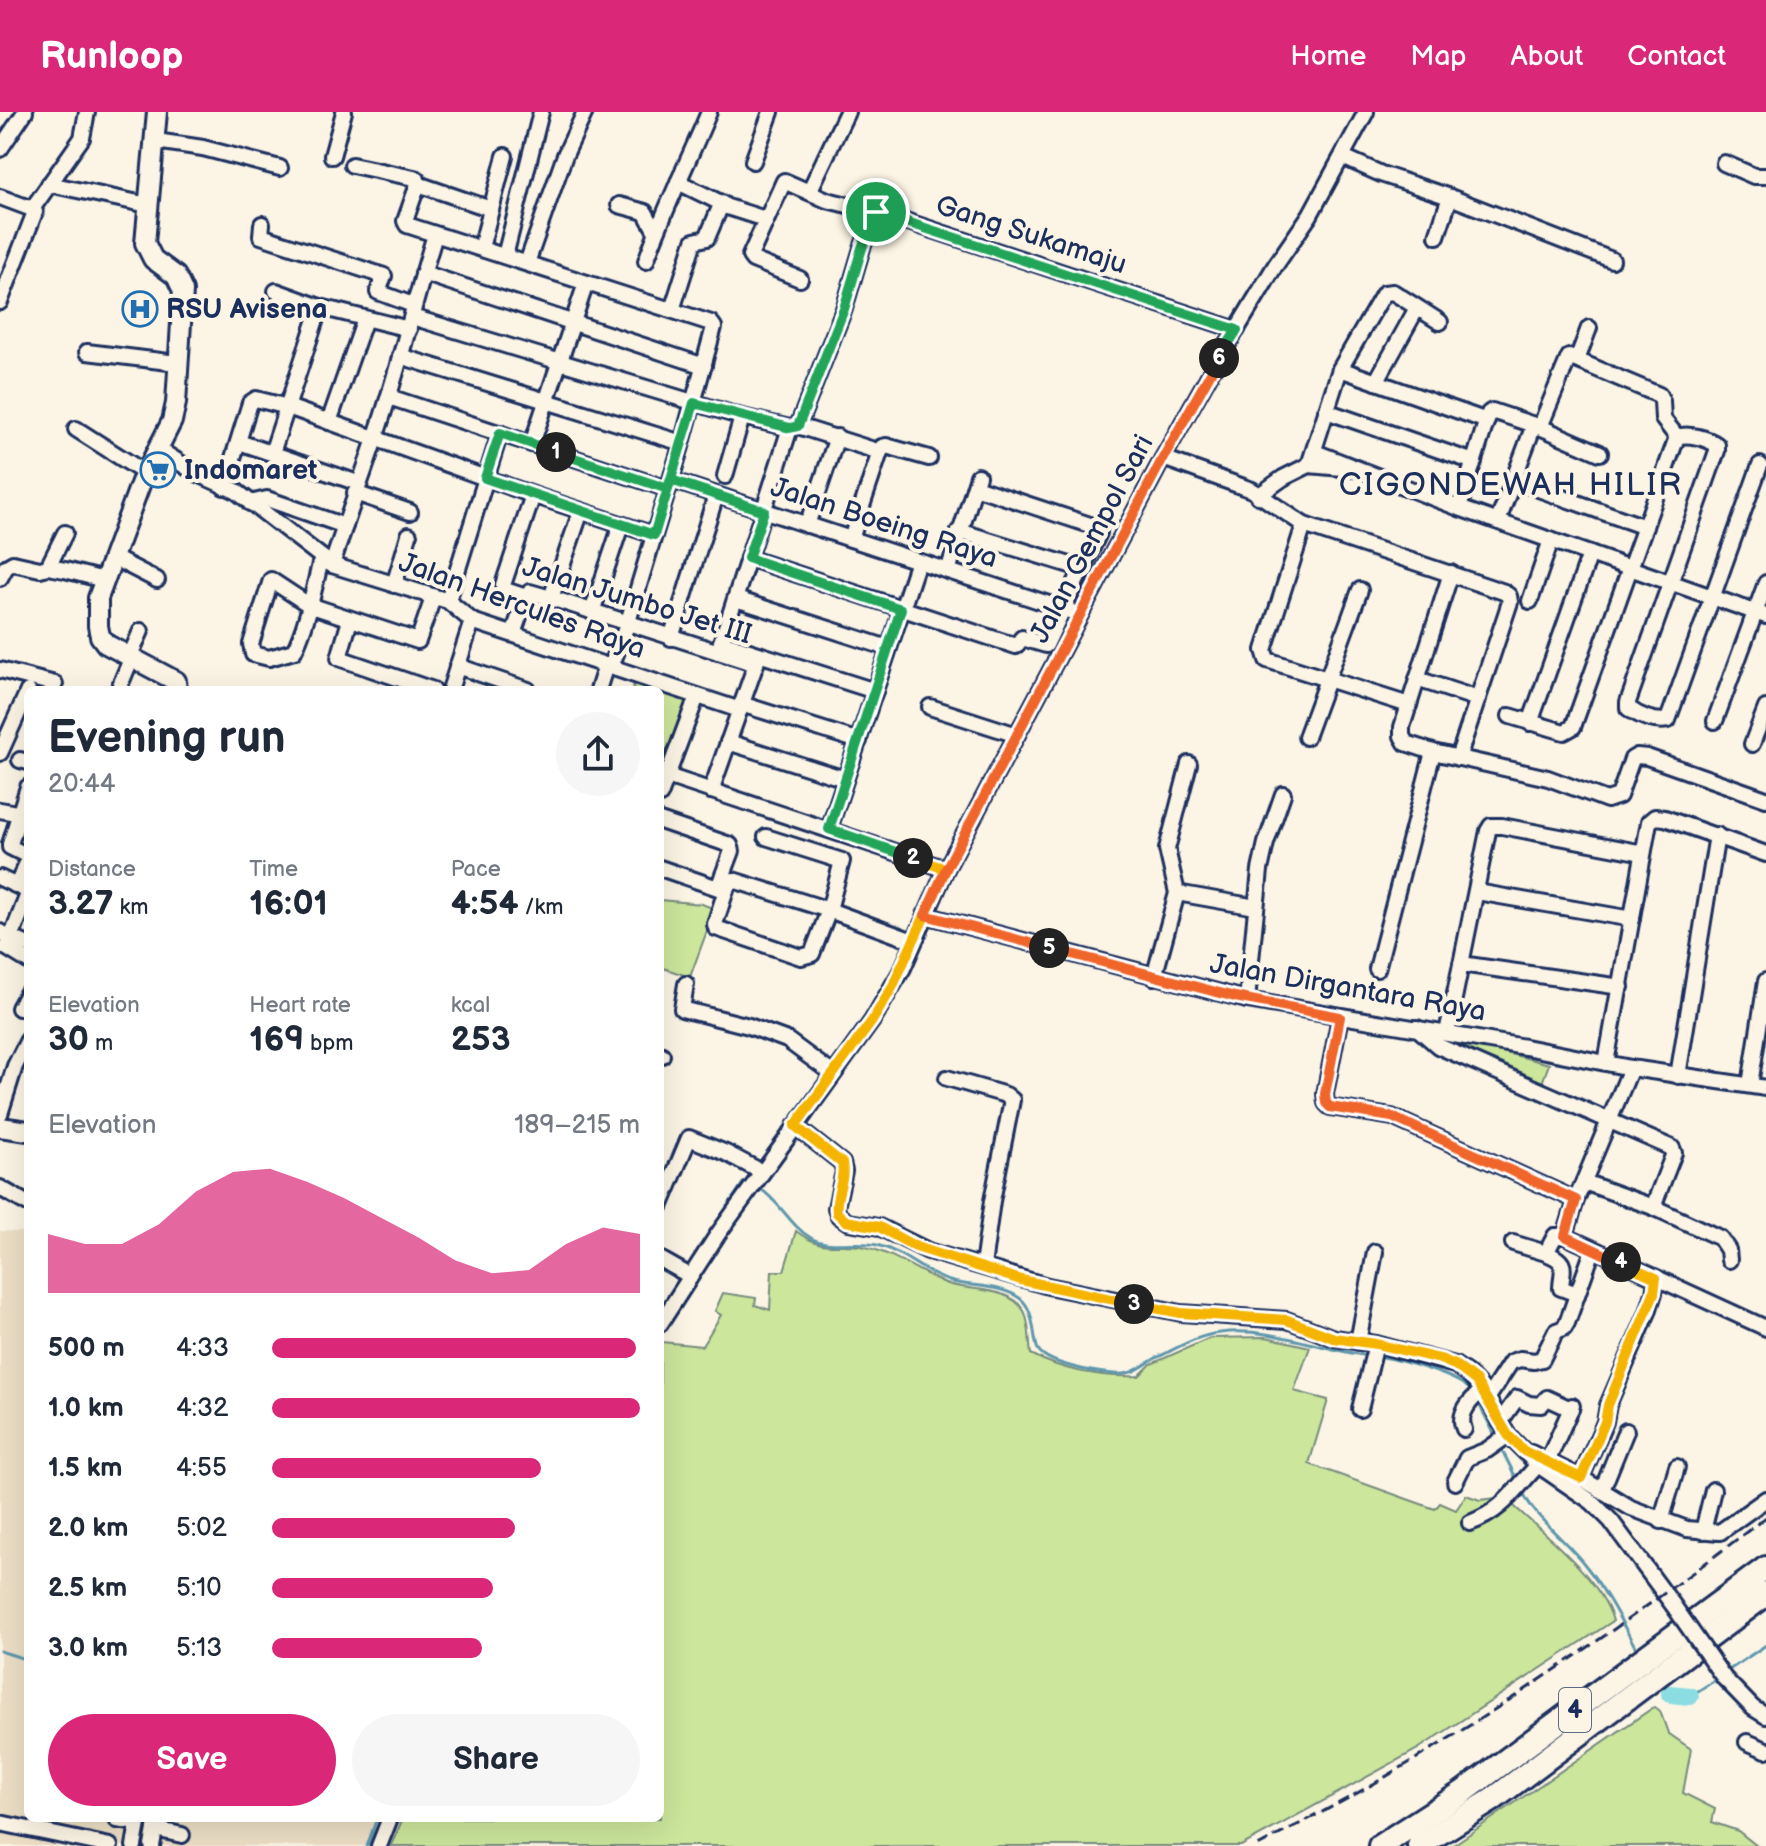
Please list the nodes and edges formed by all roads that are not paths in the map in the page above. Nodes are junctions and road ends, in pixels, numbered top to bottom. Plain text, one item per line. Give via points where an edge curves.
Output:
1 (25, 112) edge
2 (87, 112) edge
3 (157, 112) edge
4 (344, 112) edge
5 (541, 112) edge
6 (585, 112) edge
7 (709, 112) edge
8 (771, 112) edge
9 (847, 112) edge
10 (1366, 112) edge
11 (156, 141) junction
12 (0, 149) edge
13 (332, 156) dead end
14 (505, 156) dead end
15 (1343, 157) junction
16 (753, 161) dead end
17 (1724, 163) dead end
18 (352, 165) dead end
19 (280, 168) dead end
20 (1766, 172) edge
21 (678, 182) junction
22 (49, 184) junction
23 (418, 184) junction
24 (809, 192) junction
25 (0, 197) edge
26 (1450, 197) junction
27 (723, 204) junction
28 (148, 205) junction
29 (619, 205) dead end
30 (32, 209) junction
31 (491, 209) junction
32 (876, 212) junction
33 (765, 219) junction
34 (262, 224) dead end
35 (656, 232) junction
36 (435, 235) junction
37 (1437, 236) dead end
38 (481, 248) junction
39 (505, 256) junction
40 (1612, 260) dead end
41 (646, 261) dead end
42 (527, 263) junction
43 (423, 273) junction
44 (800, 279) dead end
45 (586, 283) junction
46 (276, 291) dead end
47 (0, 302) edge
48 (321, 306) junction
49 (1417, 308) junction
50 (672, 310) junction
51 (412, 317) junction
52 (365, 319) junction
53 (1440, 322) dead end
54 (573, 323) junction
55 (1589, 328) dead end
56 (1237, 330) junction
57 (87, 352) dead end
58 (400, 356) junction
59 (1577, 360) junction
60 (177, 363) junction
61 (559, 363) junction
62 (704, 366) junction
63 (1340, 369) junction
64 (1376, 382) junction
65 (389, 397) junction
66 (546, 401) junction
67 (694, 403) junction
68 (288, 407) junction
69 (1326, 411) junction
70 (742, 417) junction
71 (1487, 421) junction
72 (329, 422) junction
73 (1537, 426) junction
74 (794, 427) junction
75 (76, 429) dead end
76 (500, 433) junction
77 (1682, 436) junction
78 (837, 437) junction
79 (374, 439) junction
80 (239, 442) junction
81 (682, 443) junction
82 (532, 444) junction
83 (158, 449) junction
84 (880, 452) junction
85 (272, 453) junction
86 (1600, 453) dead end
87 (929, 458) dead end
88 (1312, 458) junction
89 (1162, 461) junction
90 (1474, 462) junction
91 (1760, 465) dead end
92 (145, 473) junction
93 (725, 476) dead end
94 (485, 478) junction
95 (1513, 480) junction
96 (1760, 482) edge
97 (669, 485) junction
98 (224, 487) junction
99 (357, 488) junction
100 (533, 495) junction
101 (719, 496) junction
102 (1258, 496) junction
103 (250, 503) junction
104 (1459, 508) junction
105 (581, 511) junction
106 (764, 511) junction
107 (410, 512) dead end
108 (1498, 521) junction
109 (621, 525) junction
110 (807, 525) junction
111 (1304, 525) junction
112 (345, 526) junction
113 (1645, 527) junction
114 (959, 531) junction
115 (65, 533) dead end
116 (409, 535) dead end
117 (654, 535) junction
118 (851, 539) junction
119 (1551, 540) junction
120 (1590, 554) junction
121 (112, 557) junction
122 (748, 558) junction
123 (918, 561) junction
124 (327, 562) junction
125 (48, 567) junction
126 (1083, 569) junction
127 (1631, 569) junction
128 (948, 571) junction
129 (1451, 573) junction
130 (0, 578) edge
131 (104, 580) junction
132 (157, 580) dead end
133 (1672, 582) junction
134 (1766, 583) edge
135 (394, 585) junction
136 (1360, 590) dead end
137 (526, 597) junction
138 (551, 598) junction
139 (1713, 598) junction
140 (440, 599) junction
141 (736, 599) junction
142 (1530, 601) dead end
143 (309, 605) junction
144 (901, 609) junction
145 (592, 612) junction
146 (1073, 612) junction
147 (1761, 614) edge
148 (350, 620) junction
149 (472, 621) junction
150 (627, 625) junction
151 (141, 631) dead end
152 (513, 634) junction
153 (674, 639) junction
154 (720, 647) junction
155 (888, 648) junction
156 (131, 654) junction
157 (757, 660) junction
158 (457, 666) junction
159 (608, 666) junction
160 (0, 670) edge
161 (1417, 679) junction
162 (1328, 680) junction
163 (55, 684) dead end
164 (497, 685) edge
165 (120, 686) edge
166 (177, 686) edge
167 (421, 686) edge
168 (451, 686) edge
169 (600, 686) edge
170 (874, 694) junction
171 (697, 696) junction
172 (1478, 699) junction
173 (24, 700) edge
174 (1409, 705) junction
175 (740, 707) junction
176 (930, 707) dead end
177 (1765, 715) edge
178 (1510, 716) dead end
179 (1715, 721) dead end
180 (1530, 723) junction
181 (1017, 735) junction
182 (1306, 737) dead end
183 (859, 741) junction
184 (728, 742) junction
185 (1752, 744) dead end
186 (1433, 752) junction
187 (0, 753) edge
188 (1458, 758) junction
189 (1189, 764) dead end
190 (667, 776) junction
191 (845, 779) junction
192 (664, 784) edge
193 (712, 788) junction
194 (1283, 794) dead end
195 (1766, 799) edge
196 (0, 810) edge
197 (24, 815) edge
198 (664, 822) edge
199 (830, 825) junction
200 (1717, 835) junction
201 (766, 837) dead end
202 (1643, 853) junction
203 (1766, 854) edge
204 (24, 856) edge
205 (947, 866) junction
206 (664, 869) edge
207 (0, 878) edge
208 (24, 890) edge
209 (1477, 892) junction
210 (1177, 893) junction
211 (1256, 907) junction
212 (829, 910) junction
213 (925, 915) junction
214 (1632, 919) junction
215 (6, 934) edge
216 (913, 941) junction
217 (24, 943) edge
218 (24, 959) edge
219 (1461, 964) junction
220 (1377, 969) dead end
221 (1154, 977) junction
222 (1766, 981) edge
223 (686, 984) dead end
224 (1621, 987) junction
225 (24, 999) edge
226 (1247, 1000) junction
227 (19, 1008) dead end
228 (1340, 1017) junction
229 (1417, 1028) junction
230 (1447, 1033) junction
231 (24, 1048) edge
232 (1606, 1063) junction
233 (1631, 1068) junction
234 (833, 1074) junction
235 (1678, 1076) junction
236 (947, 1078) dead end
237 (1750, 1085) junction
238 (1766, 1088) edge
239 (0, 1114) edge
240 (1610, 1121) junction
241 (795, 1126) junction
242 (0, 1127) edge
243 (24, 1130) edge
244 (760, 1175) junction
245 (1584, 1182) junction
246 (0, 1188) edge
247 (664, 1197) edge
248 (1576, 1200) junction
249 (24, 1202) edge
250 (1653, 1207) junction
251 (1565, 1236) junction
252 (1513, 1243) dead end
253 (1593, 1250) junction
254 (1375, 1252) dead end
255 (1546, 1253) junction
256 (1729, 1260) dead end
257 (664, 1261) edge
258 (983, 1266) junction
259 (685, 1273) junction
260 (1656, 1278) junction
261 (1577, 1294) junction
262 (664, 1316) edge
263 (1766, 1328) edge
264 (1358, 1342) junction
265 (1375, 1349) junction
266 (1480, 1396) junction
267 (1360, 1409) dead end
268 (1464, 1429) dead end
269 (1626, 1431) dead end
270 (1501, 1436) junction
271 (1543, 1463) junction
272 (1677, 1467) dead end
273 (1581, 1478) junction
274 (1455, 1482) dead end
275 (1602, 1490) junction
276 (1713, 1490) dead end
277 (1766, 1499) edge
278 (1661, 1521) junction
279 (1470, 1523) dead end
280 (1703, 1531) junction
281 (1766, 1568) edge
282 (1766, 1594) edge
283 (1766, 1716) edge
284 (1747, 1742) dead end
285 (1766, 1750) edge
286 (138, 1822) edge
287 (388, 1822) edge
288 (0, 1823) edge
289 (156, 1823) edge
290 (182, 1835) dead end
291 (110, 1846) edge
292 (134, 1846) edge
293 (152, 1846) edge
294 (379, 1846) edge
295 (1380, 1846) edge
296 (1419, 1846) edge

1 - 12 street
2 - 22 street via 82,138
3 - 11 main road
4 - 13 street
5 - 39 street
6 - 42 street
7 - 21 street
8 - 16 street
9 - 24 street
10 - 15 street, Jalan Gempol Sari
11 - 19 street
11 - 28 main road
14 - 31 street
15 - 26 street
15 - 56 street, Jalan Gempol Sari
17 - 20 street via 1754,176
18 - 23 street via 414,178
21 - 27 street
21 - 35 street
22 - 28 street
22 - 30 street
23 - 31 street
23 - 36 street via 405,223
24 - 32 street, Gang Sukamaju
24 - 33 street, Gang Sukamaju via 784,181
25 - 30 street
26 - 37 street
26 - 40 street
27 - 33 street
27 - 50 street via 707,238 694,241
28 - 60 main road via 147,250 176,276 183,291
29 - 35 street via 645,212
30 - 47 street
31 - 38 street
32 - 56 street, Gang Sukamaju
32 - 74 street via 844,309
33 - 44 street via 751,259
34 - 51 street via 261,236 384,276 378,292
35 - 41 street
36 - 38 street
36 - 43 street
38 - 39 street
39 - 42 street
42 - 45 street
43 - 51 street
43 - 54 street
45 - 50 street
45 - 54 street
46 - 48 street
48 - 52 street
48 - 68 street
49 - 53 street
49 - 63 street via 1393,292 1384,293
49 - 64 street
50 - 62 street via 713,325
51 - 52 street
51 - 58 street
51 - 61 street
52 - 72 street
54 - 61 street
54 - 62 street
55 - 59 street
56 - 89 street, Jalan Gempol Sari
57 - 60 street
58 - 65 street
58 - 66 street
59 - 73 street via 1566,358
59 - 77 street via 1659,395 1663,419
60 - 83 main road via 174,411
61 - 66 street
61 - 67 street
62 - 67 street
63 - 64 street
63 - 69 street
64 - 71 street
65 - 76 street, Jalan Boeing Raya
65 - 79 street
66 - 81 street
66 - 82 street
67 - 70 street
67 - 81 street
68 - 72 street
68 - 80 street via 252,401
68 - 85 street
69 - 88 street
69 - 90 street
70 - 74 street
70 - 93 street
71 - 73 street via 1492,411
71 - 90 street
72 - 79 street
73 - 86 street
73 - 95 street
74 - 78 street
74 - 106 street
75 - 92 street
76 - 82 street, Jalan Boeing Raya
76 - 94 street
77 - 113 street
77 - 133 street via 1712,442 1717,451
78 - 84 street
78 - 110 street
79 - 94 street
79 - 99 street
80 - 85 street
80 - 98 street
81 - 97 street
82 - 97 street, Jalan Boeing Raya
83 - 92 main road
83 - 98 street, Jalan Hercules Raya
84 - 87 street via 891,447
84 - 118 street
85 - 99 street
88 - 102 street
88 - 104 street via 1342,460
89 - 102 street
89 - 146 street, Jalan Gempol Sari
90 - 104 street
91 - 96 street
92 - 121 main road
94 - 100 street
94 - 140 street
95 - 108 street
95 - 113 street
96 - 139 street
97 - 101 street, Jalan Boeing Raya
97 - 117 street
98 - 103 street, Jalan Hercules Raya
99 - 107 street
99 - 112 street
100 - 105 street
100 - 137 street, Jalan Jumbo Jet III via 503,587
101 - 106 street, Jalan Boeing Raya
101 - 153 street
102 - 111 street
103 - 112 street via 267,499
103 - 124 street, Jalan Hercules Raya
104 - 108 street
105 - 109 street
105 - 138 street
106 - 110 street, Jalan Boeing Raya
106 - 122 street
108 - 119 street
109 - 117 street
109 - 145 street
110 - 118 street, Jalan Boeing Raya
111 - 129 street
111 - 162 street via 1264,655
112 - 124 street
113 - 127 street
114 - 126 street
114 - 126 street via 977,481 1096,526 1099,533
114 - 128 street
115 - 125 street
116 - 135 street
117 - 150 street
118 - 123 street, Jalan Boeing Raya
119 - 120 street
119 - 142 street
120 - 127 street
120 - 180 street
121 - 131 main road
121 - 132 street
122 - 141 street
122 - 144 street
123 - 128 street, Jalan Boeing Raya
123 - 144 street
124 - 135 street, Jalan Hercules Raya
124 - 143 street
125 - 130 street via 13,563
125 - 131 street
126 - 146 street
127 - 133 street
127 - 180 street via 1573,727 1564,732
128 - 146 street, Jalan Boeing Raya
129 - 161 street
129 - 172 street via 1509,596
131 - 156 main road via 97,608 100,636
133 - 139 street
133 - 139 street via 1628,702 1632,711 1656,722 1672,715
134 - 147 street
135 - 140 street, Jalan Hercules Raya
136 - 162 street
137 - 138 street, Jalan Jumbo Jet III via 530,592
137 - 152 street
138 - 145 street, Jalan Jumbo Jet III
139 - 147 street
140 - 148 street via 419,641
140 - 149 street, Jalan Hercules Raya
141 - 154 street
141 - 155 street
143 - 143 street via 271,580 251,644 253,654 264,658 292,653
143 - 148 street
144 - 146 street via 1016,646 1022,638 1046,645
144 - 155 street
145 - 150 street, Jalan Jumbo Jet III
146 - 181 street, Jalan Gempol Sari
147 - 179 street
148 - 167 street via 339,658
149 - 152 street, Jalan Hercules Raya
149 - 158 street
150 - 153 street, Jalan Jumbo Jet III
150 - 159 street
151 - 156 street
152 - 159 street, Jalan Hercules Raya
153 - 154 street, Jalan Jumbo Jet III
154 - 157 street, Jalan Jumbo Jet III
155 - 170 street
156 - 165 street
156 - 166 main road
157 - 170 street, Jalan Jumbo Jet III
157 - 175 street
158 - 164 street
158 - 168 street
159 - 169 street
159 - 171 street, Jalan Hercules Raya
160 - 163 street
161 - 172 street
161 - 174 street
162 - 174 street
162 - 182 street
170 - 183 street
171 - 175 street, Jalan Hercules Raya
171 - 190 street
172 - 188 street
173 - 187 street
174 - 186 street via 1402,736 1406,743
175 - 183 street, Jalan Hercules Raya
175 - 184 street
176 - 181 street
177 - 185 street
178 - 180 street
181 - 205 street, Jalan Gempol Sari
183 - 191 street
184 - 191 street
184 - 193 street
186 - 188 street
186 - 220 street
188 - 195 street via 1548,778 1607,800 1619,796 1632,759 1647,757
189 - 210 street via 1167,849
190 - 192 street
190 - 193 street
191 - 199 street
193 - 199 street
194 - 211 street via 1266,843
196 - 197 street
197 - 204 street via 10,846
198 - 206 street via 730,845 732,851 721,886 714,888
199 - 205 street
200 - 202 street via 1655,817 1649,822
200 - 203 street
200 - 235 street
201 - 212 street via 842,861
202 - 209 street via 1491,826
202 - 214 street
205 - 213 street, Jalan Gempol Sari
207 - 208 street
208 - 215 street
209 - 214 street
209 - 219 street
210 - 211 street
210 - 221 street
211 - 226 street
212 - 212 street via 812,954 801,957 715,926 731,880
212 - 216 street
213 - 216 street, Jalan Gempol Sari
213 - 221 street, Jalan Dirgantara Raya
214 - 224 street
215 - 217 street
215 - 218 street via 7,948
216 - 234 street, Jalan Gempol Sari via 892,988
219 - 224 street
219 - 230 street
221 - 226 street, Jalan Dirgantara Raya
222 - 237 street
223 - 234 street via 682,1009 787,1040
224 - 232 street
225 - 227 street
226 - 228 street, Jalan Dirgantara Raya
228 - 229 street, Jalan Dirgantara Raya
228 - 248 street via 1325,1094 1330,1107 1392,1117
229 - 230 street, Jalan Dirgantara Raya
229 - 240 street via 1438,1046
230 - 232 street, Jalan Dirgantara Raya
231 - 239 street
232 - 233 street, Jalan Dirgantara Raya
233 - 235 street, Jalan Dirgantara Raya
233 - 240 street
234 - 241 street, Jalan Gempol Sari
235 - 237 street, Jalan Dirgantara Raya
236 - 258 street via 1012,1100
237 - 238 street, Jalan Dirgantara Raya
240 - 245 street
240 - 250 street via 1674,1149
241 - 244 street, Jalan Gempol Sari
241 - 258 street via 842,1163 836,1208 844,1220 879,1227 916,1247
242 - 243 main road
244 - 247 street via 689,1138
244 - 259 street, Jalan Gempol Sari
245 - 248 street
245 - 250 street
246 - 249 street
248 - 251 street
250 - 256 street via 1720,1238
251 - 253 street
251 - 255 street via 1555,1236
252 - 255 street
253 - 260 street
253 - 261 street
254 - 264 street
255 - 261 street via 1563,1265 1561,1288
257 - 259 street
258 - 264 street via 1035,1283 1181,1313 1287,1320
259 - 262 street, Jalan Gempol Sari
260 - 263 street
260 - 273 street
261 - 266 street via 1571,1328 1556,1331 1542,1359 1511,1362
264 - 265 street
265 - 266 street via 1455,1365 1467,1373
265 - 267 street
266 - 268 street via 1461,1422
266 - 270 street
269 - 275 street
270 - 271 street
270 - 271 street via 1517,1398 1541,1405 1547,1398 1571,1408
270 - 274 street via 1467,1458
271 - 273 street
271 - 279 street via 1497,1511
271 - 283 street, bridge via 1611,1521 1724,1678
272 - 278 street
273 - 275 street
275 - 278 street
276 - 280 street
277 - 280 street via 1720,1532
278 - 280 street
281 - 295 highway, 4 via 1462,1793
282 - 296 highway, 4 via 1492,1800
284 - 285 street
286 - 292 street
287 - 294 street
288 - 291 street
289 - 290 street
289 - 293 street

